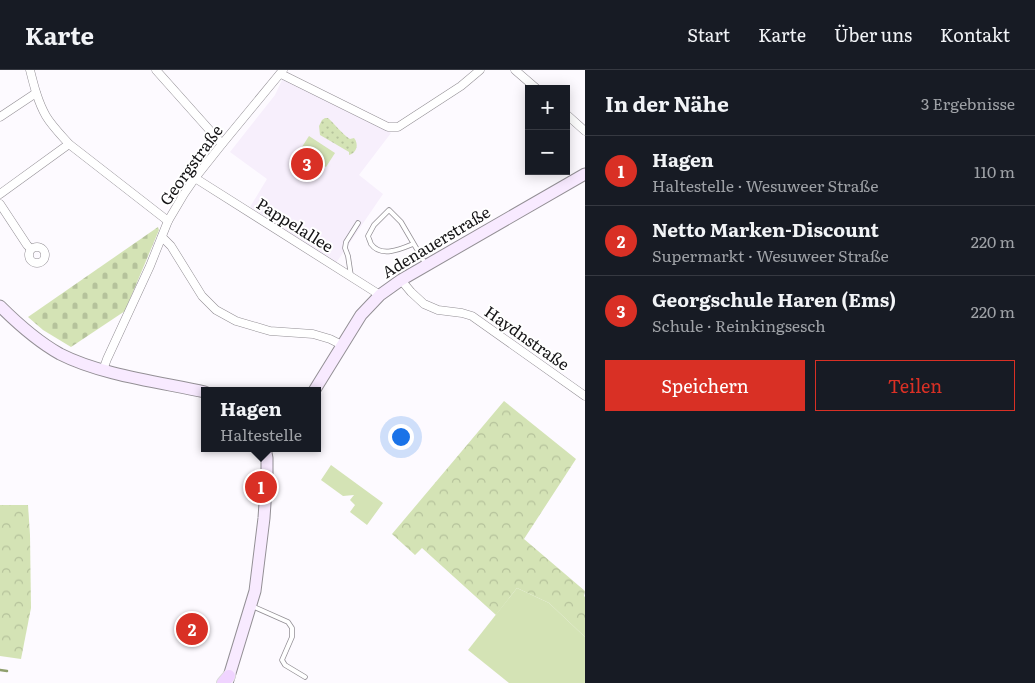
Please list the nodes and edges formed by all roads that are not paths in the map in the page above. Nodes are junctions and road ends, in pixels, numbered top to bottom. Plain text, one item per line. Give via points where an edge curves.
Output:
1 (30, 70) edge
2 (156, 70) edge
3 (480, 70) edge
4 (515, 70) edge
5 (282, 72) edge
6 (532, 85) edge
7 (36, 93) junction
8 (0, 117) edge
9 (570, 117) edge
10 (585, 130) edge
11 (69, 144) junction
12 (222, 144) junction
13 (585, 174) edge
14 (195, 178) junction
15 (0, 194) edge
16 (0, 204) edge
17 (168, 221) junction
18 (358, 223) dead end
19 (162, 237) junction
20 (413, 244) junction
21 (31, 250) dead end
22 (426, 265) junction
23 (350, 276) junction
24 (401, 280) junction
25 (380, 295) junction
26 (0, 306) edge
27 (342, 345) junction
28 (104, 370) junction
29 (316, 387) edge
30 (201, 391) edge
31 (585, 396) edge
32 (266, 452) edge
33 (250, 605) junction
34 (305, 676) dead end
35 (226, 681) edge

1 - 7 street
2 - 12 street
3 - 5 street via 398,127 388,127
4 - 6 street
5 - 12 street, Georgstraße
7 - 8 street
7 - 11 street via 51,124
9 - 10 street
11 - 15 street
11 - 17 street
12 - 14 street, Georgstraße
13 - 22 main road, Adenauerstraße
14 - 17 street, Georgstraße
14 - 23 street, Pappelallee
16 - 21 street
17 - 19 street, Georgstraße
18 - 23 lane via 345,248
19 - 27 street via 202,296 216,310 236,321 270,331 313,334
19 - 28 street, Georgstraße
20 - 20 lane via 401,222 389,210 368,236 371,244 389,251
20 - 22 lane
22 - 24 main road, Adenauerstraße
23 - 25 street, Pappelallee
24 - 25 main road, Adenauerstraße
24 - 31 street, Haydnstraße via 424,304 472,316
25 - 27 main road, Adenauerstraße
26 - 28 main road via 18,324 60,354
27 - 29 main road, Adenauerstraße
28 - 30 main road
32 - 33 main road via 264,518 255,591
33 - 34 lane via 288,622 292,638 282,660
33 - 35 main road

